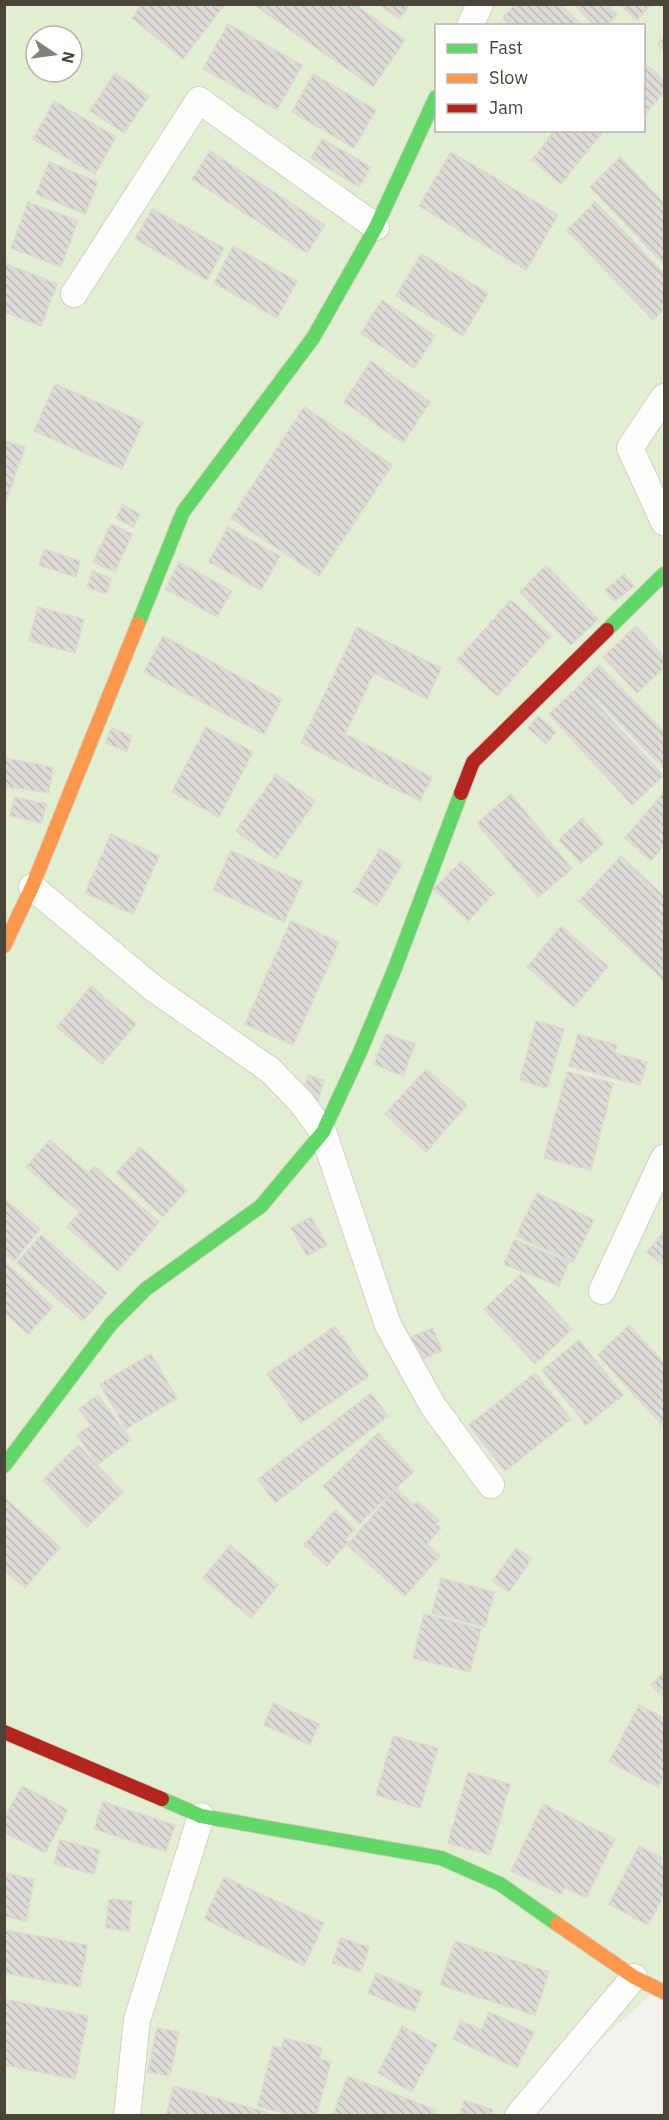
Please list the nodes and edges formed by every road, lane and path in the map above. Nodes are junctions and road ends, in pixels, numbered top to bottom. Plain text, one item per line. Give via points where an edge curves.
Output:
1 (480, 4) edge
2 (471, 24) edge
3 (435, 99) edge
4 (376, 227) junction
5 (74, 294) dead end
6 (664, 397) edge
7 (664, 522) edge
8 (664, 574) edge
9 (32, 887) junction
10 (4, 946) edge
11 (323, 1132) junction
12 (664, 1158) edge
13 (602, 1291) dead end
14 (4, 1466) edge
15 (491, 1485) dead end
16 (4, 1732) edge
17 (201, 1816) junction
18 (634, 1977) junction
19 (664, 1992) edge
20 (128, 2115) edge
21 (518, 2115) edge

1 - 2 street
3 - 4 street
4 - 5 street via 199,100
4 - 9 street via 313,338 183,512
6 - 7 street via 630,448
8 - 11 street via 473,762 390,978
9 - 10 street
9 - 11 street via 153,988 270,1070
11 - 14 street via 261,1206 146,1289 111,1324
11 - 15 street via 388,1325 433,1406
12 - 13 street
16 - 17 street
17 - 18 street via 441,1858 500,1884
17 - 20 street via 136,2020
18 - 19 street
18 - 21 street

